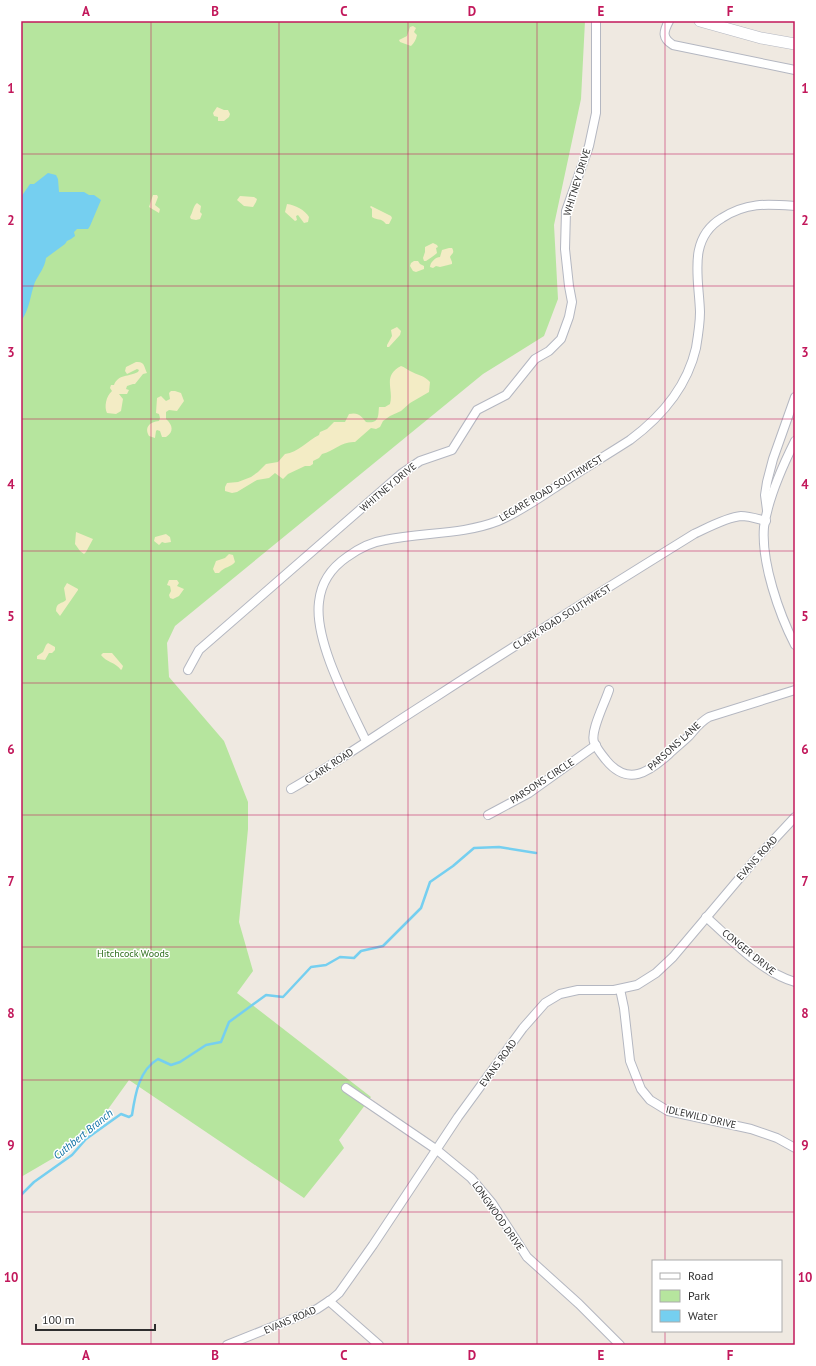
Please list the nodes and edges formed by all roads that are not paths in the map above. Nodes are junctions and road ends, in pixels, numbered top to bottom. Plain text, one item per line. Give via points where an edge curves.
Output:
1 (596, 21) edge
2 (669, 21) edge
3 (700, 21) edge
4 (795, 44) edge
5 (795, 70) edge
6 (795, 206) edge
7 (795, 397) edge
8 (795, 441) edge
9 (766, 517) junction
10 (792, 632) edge
11 (795, 645) edge
12 (188, 670) dead end
13 (609, 690) dead end
14 (795, 690) edge
15 (366, 741) junction
16 (596, 745) junction
17 (291, 789) dead end
18 (488, 815) dead end
19 (795, 817) edge
20 (706, 917) junction
21 (795, 982) edge
22 (620, 989) junction
23 (346, 1088) dead end
24 (795, 1148) edge
25 (437, 1150) junction
26 (329, 1301) junction
27 (227, 1345) edge
28 (379, 1345) edge
29 (620, 1345) edge

1 - 12 street, WHITNEY DRIVE via 596,113 589,146 566,211 565,249 572,302 561,339 549,351 535,359 506,395 477,410 452,450 420,461 401,474 199,650
2 - 5 street via 664,36 667,42 673,45
3 - 4 main road via 761,38
6 - 15 street, LEGARE ROAD SOUTHWEST via 746,206 719,219 708,230 700,244 697,258 699,325 691,364 674,397 642,431 533,502 499,520 469,529 383,540 367,545 335,566 320,595 320,626 334,672
7 - 9 street via 767,482
8 - 9 street via 785,458
9 - 10 street via 764,541 767,566 784,622
9 - 15 street, CLARK ROAD SOUTHWEST via 737,517 694,534
10 - 11 street
13 - 16 street via 594,729
14 - 16 street, PARSONS LANE via 703,721 654,767 643,773 629,774 618,770 608,762
15 - 17 street, CLARK ROAD
16 - 18 street, PARSONS CIRCLE via 529,793
19 - 20 street, EVANS ROAD
20 - 21 street, CONGER DRIVE via 767,969
20 - 22 street, EVANS ROAD via 673,957 656,973 637,986
22 - 24 street, IDLEWILD DRIVE via 630,1061 641,1089 650,1100 668,1111 751,1129
22 - 25 street, EVANS ROAD via 578,990 560,994 545,1003 523,1028
23 - 25 street, LONGWOOD DRIVE
25 - 26 street, EVANS ROAD via 345,1285
25 - 29 street, LONGWOOD DRIVE via 480,1188 527,1257
26 - 27 street, EVANS ROAD via 316,1309
26 - 28 street

